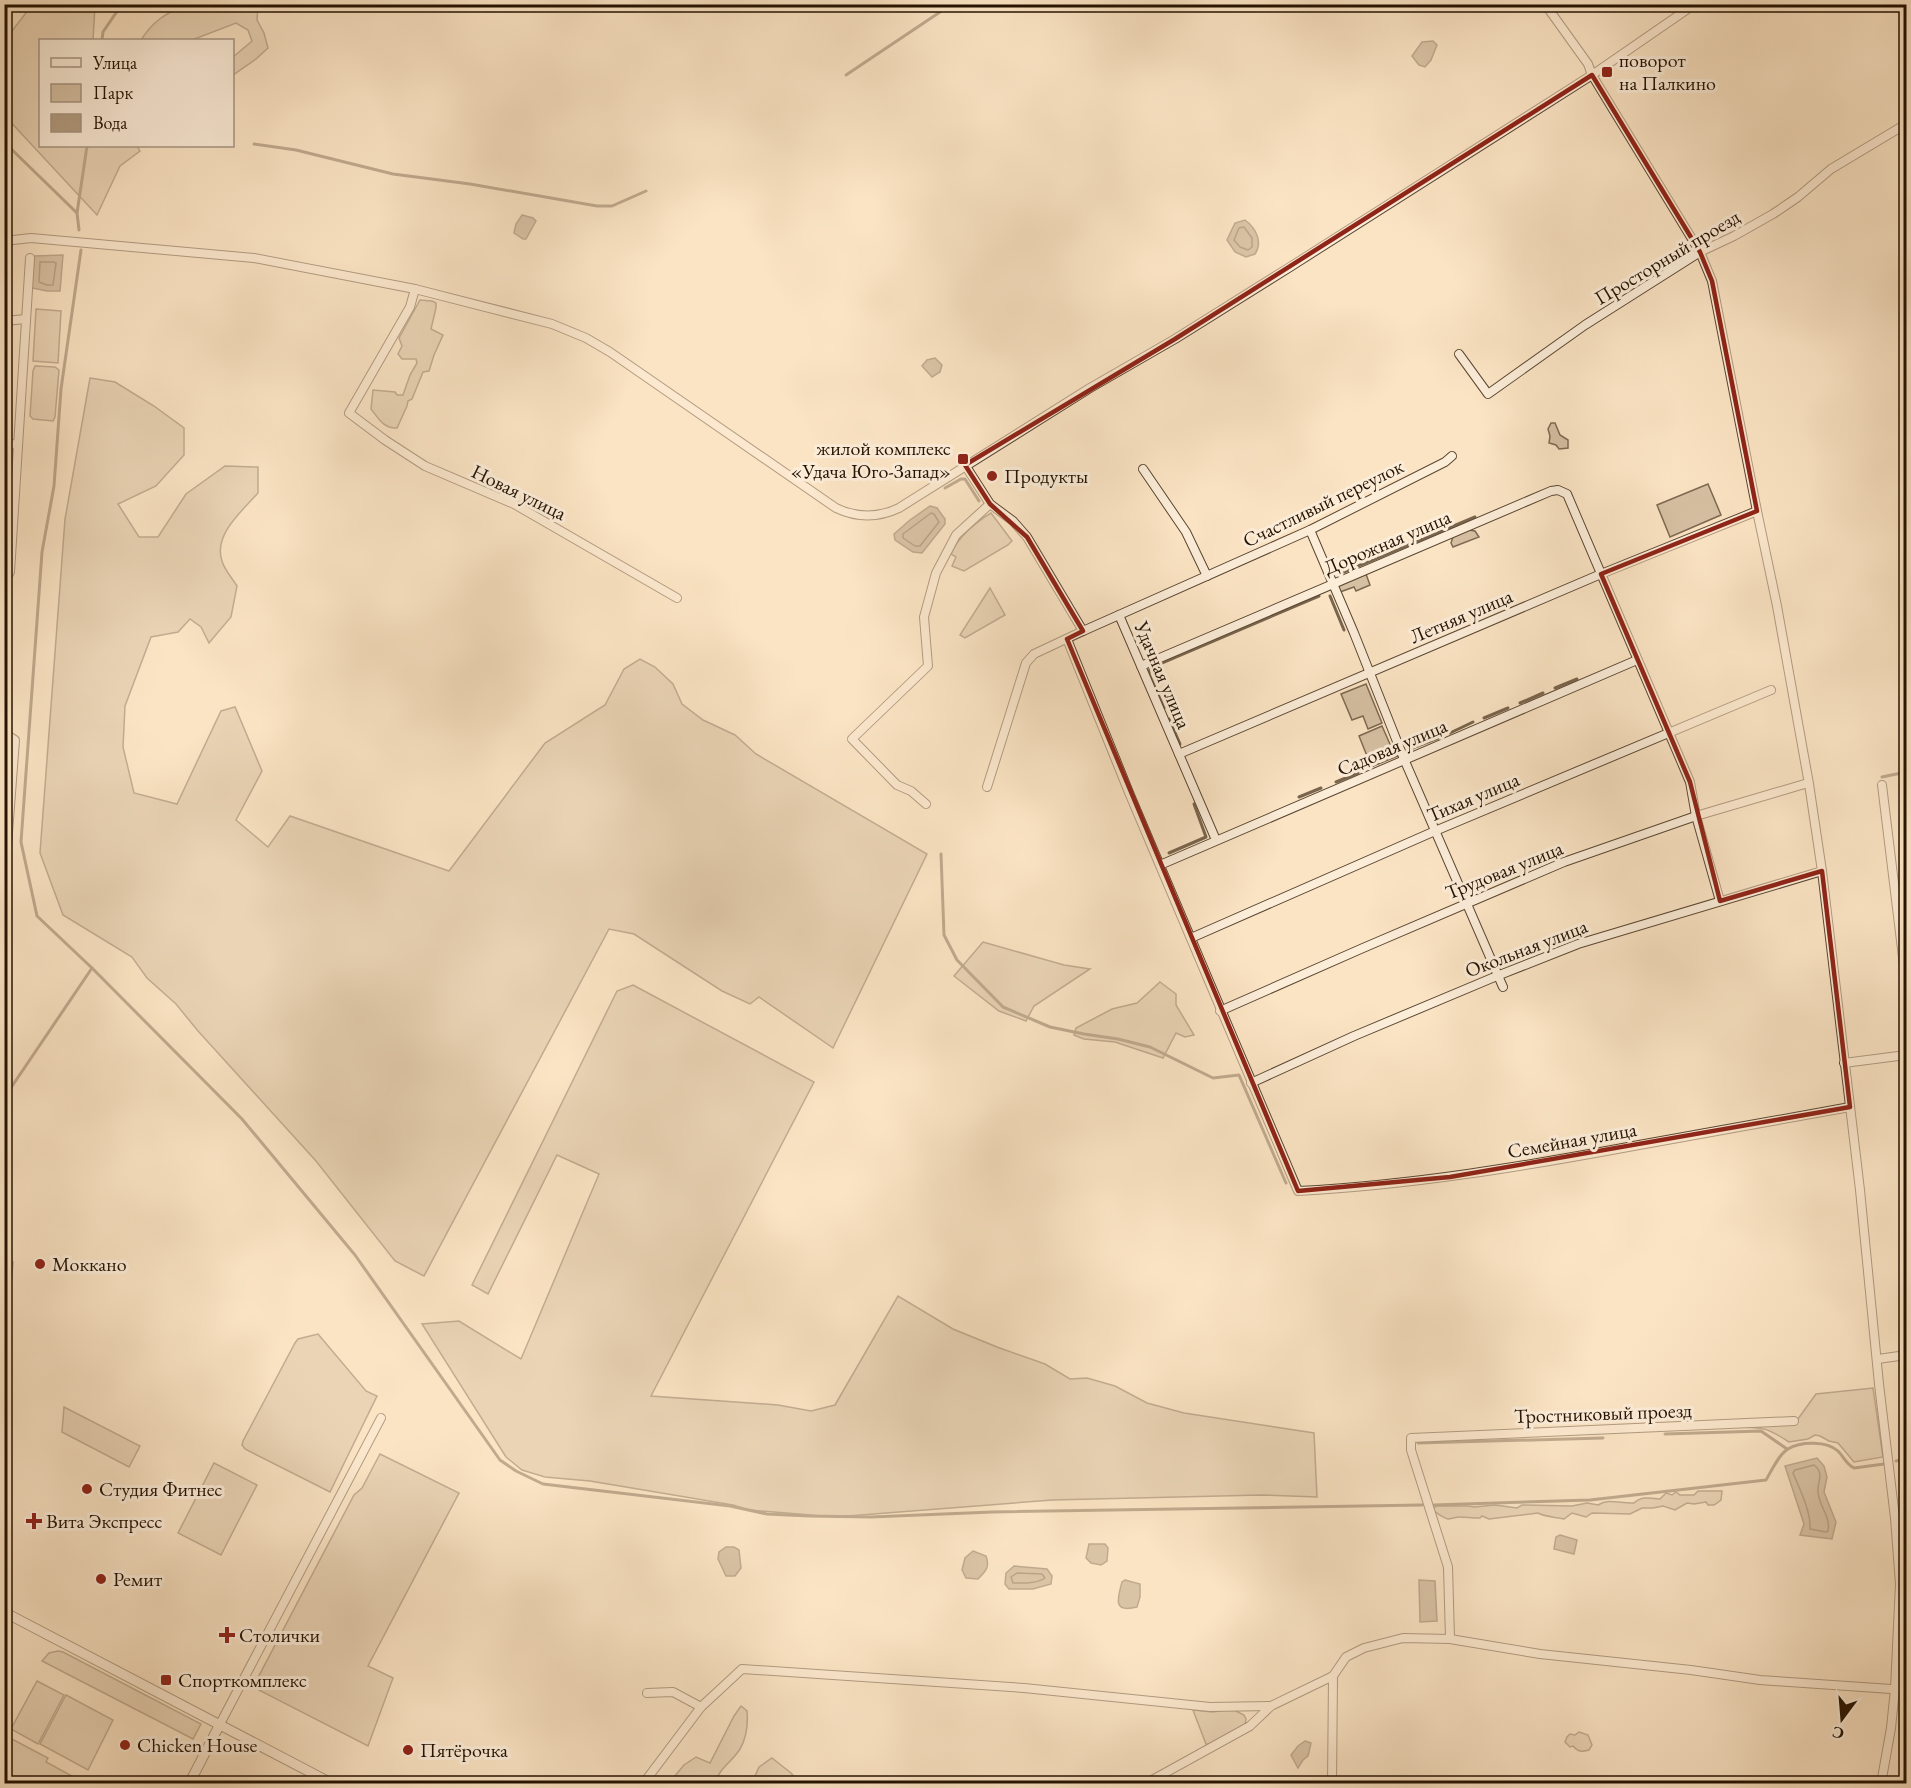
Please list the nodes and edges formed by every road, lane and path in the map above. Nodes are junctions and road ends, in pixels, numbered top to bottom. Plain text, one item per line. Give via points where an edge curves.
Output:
1 (1545, 4) edge
2 (1695, 4) edge
3 (1592, 75) junction
4 (1906, 124) edge
5 (4, 241) edge
6 (1700, 252) junction
7 (30, 258) dead end
8 (415, 289) junction
9 (26, 319) junction
10 (4, 321) edge
11 (1459, 354) dead end
12 (17, 444) junction
13 (4, 445) edge
14 (1452, 456) dead end
15 (965, 465) junction
16 (1143, 469) dead end
17 (990, 504) junction
18 (1757, 511) junction
19 (1310, 530) junction
20 (1601, 574) junction
21 (1207, 576) junction
22 (4, 581) edge
23 (1334, 584) junction
24 (677, 598) dead end
25 (1119, 615) junction
26 (1083, 632) junction
27 (1067, 639) junction
28 (1637, 660) junction
29 (1141, 666) junction
30 (1370, 673) junction
31 (1771, 690) dead end
32 (1668, 732) junction
33 (4, 733) edge
34 (1179, 754) junction
35 (1404, 759) junction
36 (1808, 783) junction
37 (1882, 785) dead end
38 (987, 787) dead end
39 (926, 804) dead end
40 (1696, 816) junction
41 (1435, 831) junction
42 (1216, 840) junction
43 (1160, 865) junction
44 (1822, 871) junction
45 (4, 886) edge
46 (1720, 901) junction
47 (1466, 903) junction
48 (1191, 938) junction
49 (1497, 976) junction
50 (1906, 982) edge
51 (1503, 987) dead end
52 (1220, 1011) junction
53 (1906, 1054) edge
54 (1844, 1063) junction
55 (1251, 1083) junction
56 (1850, 1107) junction
57 (1906, 1356) edge
58 (1878, 1359) junction
59 (381, 1418) dead end
60 (1794, 1421) dead end
61 (4, 1612) edge
62 (1450, 1639) junction
63 (1333, 1676) junction
64 (1896, 1689) junction
65 (1906, 1690) edge
66 (647, 1693) dead end
67 (1271, 1706) junction
68 (701, 1707) junction
69 (220, 1724) junction
70 (1330, 1782) edge
71 (189, 1784) edge
72 (333, 1784) edge
73 (643, 1784) edge
74 (1145, 1784) edge
75 (1881, 1784) edge

1 - 3 street
2 - 3 street
3 - 6 street
3 - 15 street via 1213,315
4 - 6 street, Просторный проезд via 1831,169 1773,213
5 - 8 street via 31,238 254,258
6 - 11 street, Просторный проезд via 1585,325 1488,394
6 - 18 street via 1712,281
7 - 9 street
8 - 15 street via 543,321 594,342 842,511 868,516 893,511
8 - 24 street, Новая улица via 410,307 349,413 425,466 514,504
9 - 10 street
9 - 12 street
12 - 13 street
12 - 22 street via 10,572
14 - 19 street, Счастливый переулок
15 - 17 street
16 - 21 street via 1186,532
17 - 26 street via 1027,537
17 - 39 street via 956,534 936,573 924,617 928,666 852,739 897,785
18 - 20 street, Летняя улица
18 - 36 street
19 - 21 street, Счастливый переулок
19 - 23 street
20 - 23 street, Дорожная улица via 1567,494 1551,490
20 - 28 street
20 - 30 street, Летняя улица
21 - 25 street, Счастливый переулок
23 - 29 street, Дорожная улица
23 - 30 street
25 - 26 street, Удачная улица
25 - 29 street, Удачная улица
26 - 27 street, Удачная улица
27 - 38 street, Удачная улица via 1034,654 1026,663
27 - 43 street
28 - 32 street
28 - 35 street, Садовая улица
29 - 34 street, Удачная улица
30 - 34 street, Летняя улица
30 - 35 street
31 - 32 street, Тихая улица
32 - 40 street via 1690,782
32 - 41 street, Тихая улица
33 - 45 street via 15,740
34 - 42 street, Удачная улица
35 - 41 street
35 - 42 street, Садовая улица
36 - 40 street, Трудовая улица
36 - 44 street
37 - 50 street
40 - 46 street
40 - 47 street, Трудовая улица via 1564,862
41 - 47 street
41 - 48 street, Тихая улица
42 - 43 street, Садовая улица
43 - 48 street
44 - 46 street, Окольная улица
44 - 54 street
46 - 49 street, Окольная улица via 1597,938
47 - 49 street
47 - 52 street, Трудовая улица
48 - 52 street
49 - 51 street
49 - 55 street, Окольная улица
52 - 55 street
53 - 54 street
54 - 56 street
55 - 56 street, Семейная улица via 1298,1191 1450,1177
56 - 58 street
57 - 58 street
58 - 64 street via 1900,1584
59 - 69 street
60 - 62 street, Тростниковый проезд via 1411,1438 1411,1450 1448,1567
61 - 69 street
62 - 63 street via 1403,1638 1364,1648 1346,1657
62 - 64 street via 1540,1654 1760,1680
63 - 67 street
63 - 70 street
64 - 65 street
64 - 75 street
66 - 68 street via 673,1692
67 - 68 street via 1210,1707 1024,1688 742,1669
67 - 74 street via 1250,1726
68 - 73 street
69 - 71 street
69 - 72 street

